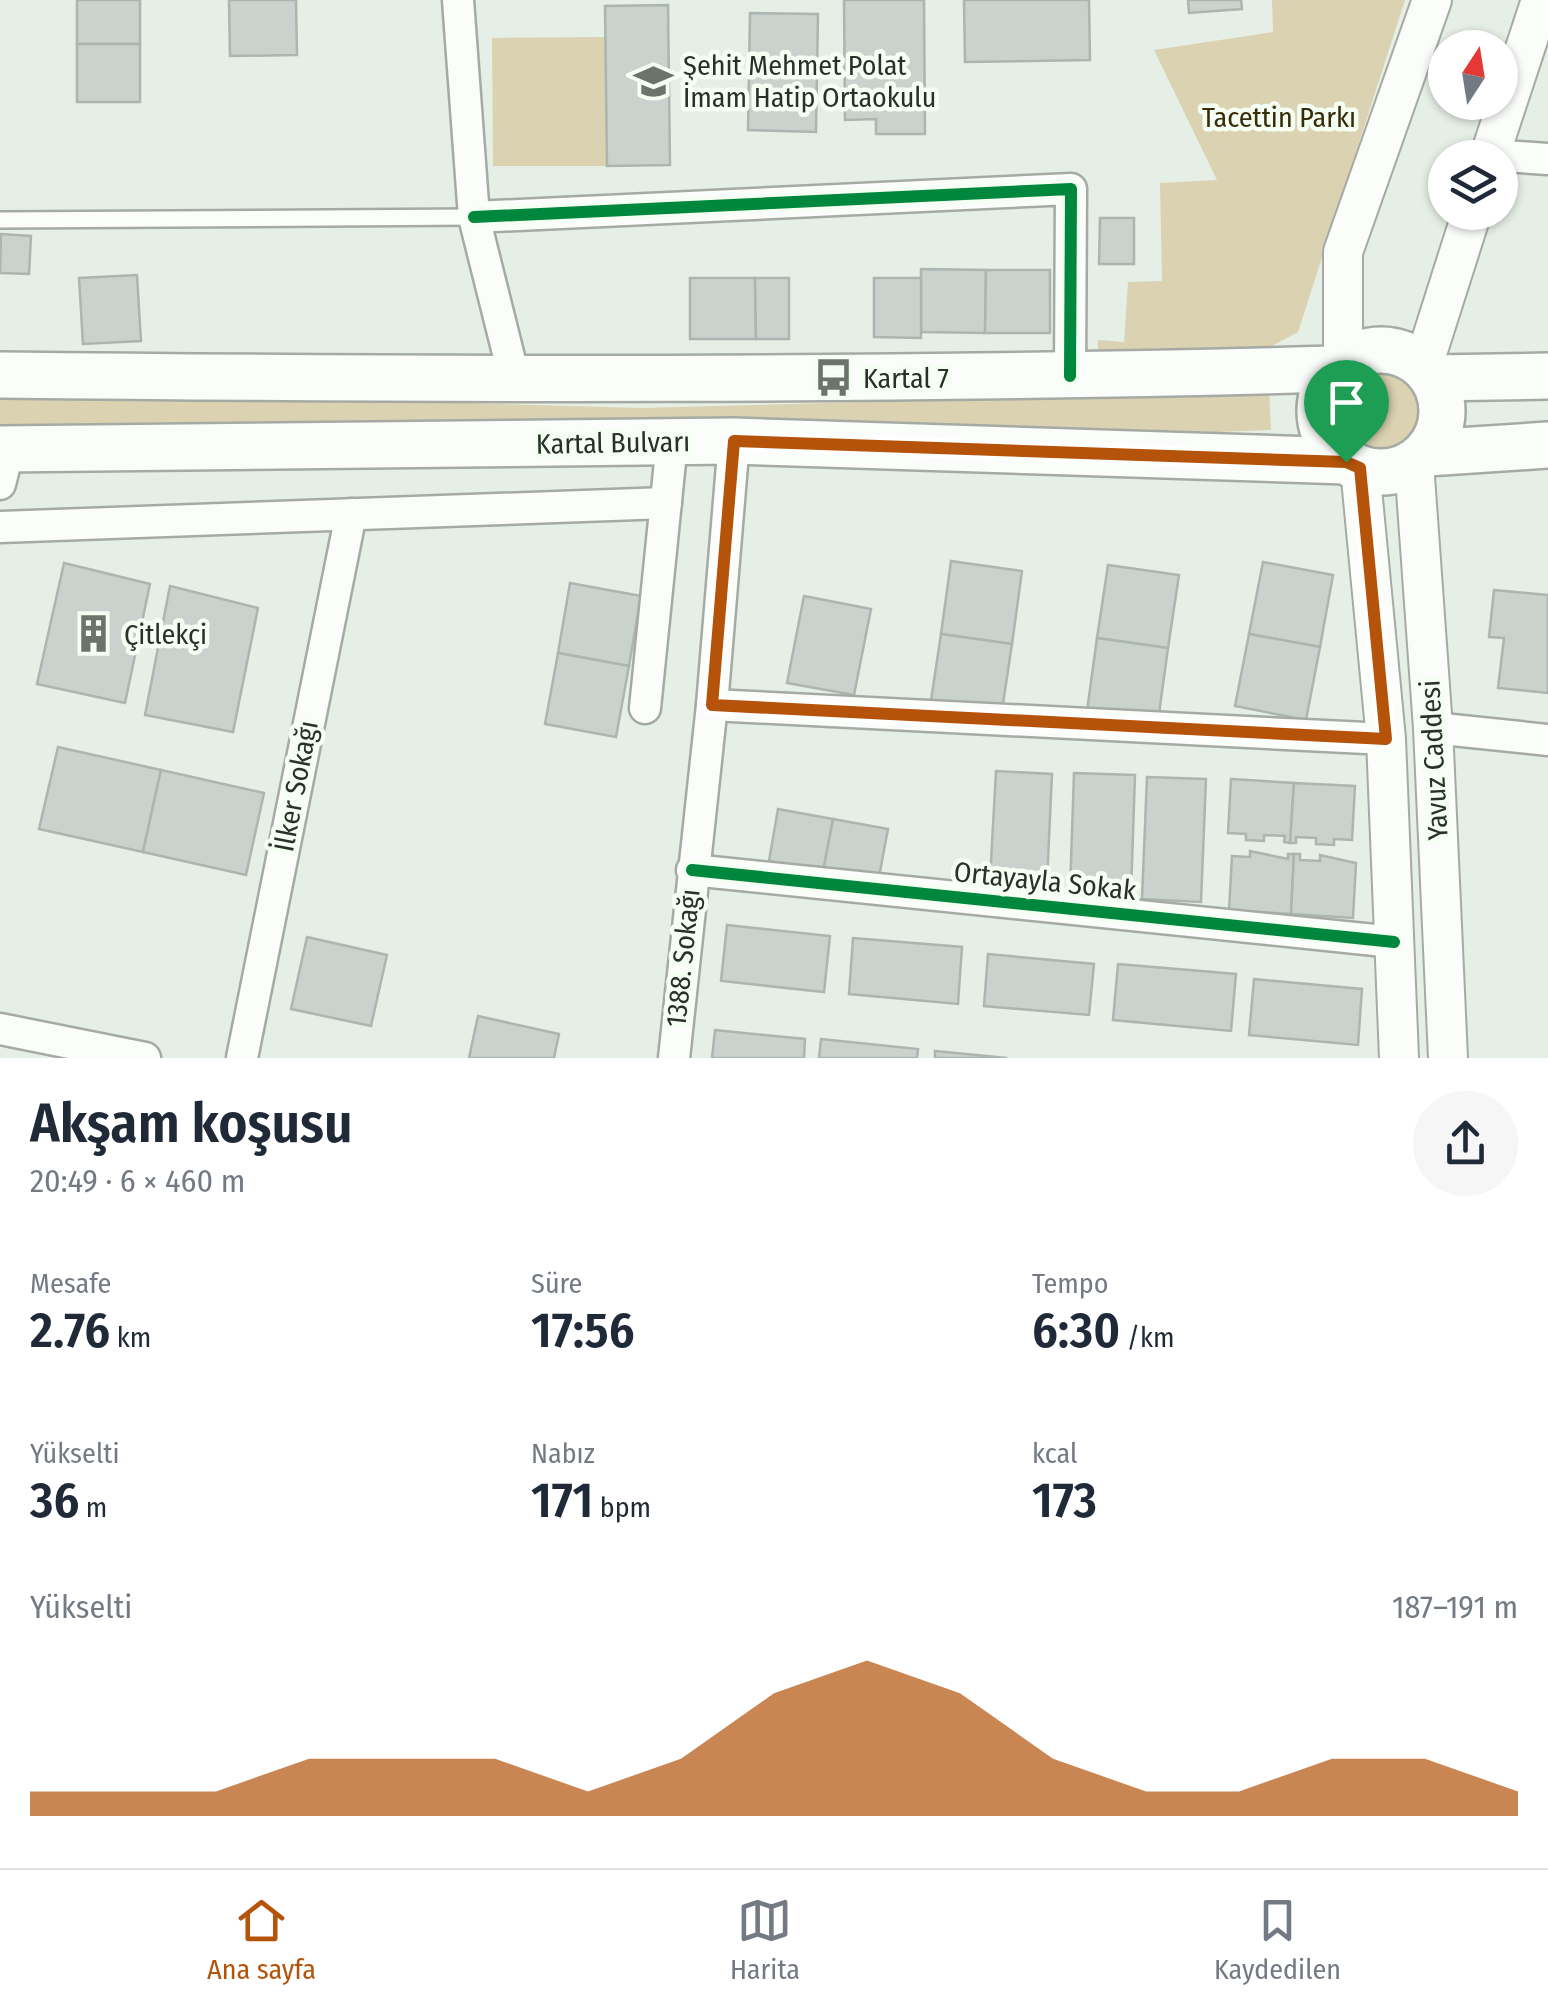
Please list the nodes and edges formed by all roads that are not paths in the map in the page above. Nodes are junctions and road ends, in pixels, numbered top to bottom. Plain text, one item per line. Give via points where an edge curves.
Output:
1 (458, 0) edge
2 (1432, 0) edge
3 (1541, 0) edge
4 (1494, 140) edge
5 (1518, 157) edge
6 (1548, 158) edge
7 (474, 216) junction
8 (0, 220) edge
9 (1467, 230) edge
10 (1340, 366) junction
11 (1428, 372) junction
12 (0, 375) edge
13 (1070, 376) junction
14 (1548, 376) edge
15 (515, 381) junction
16 (734, 441) junction
17 (672, 442) junction
18 (1548, 445) edge
19 (1420, 458) junction
20 (3, 461) edge
21 (1353, 465) junction
22 (666, 503) junction
23 (351, 514) junction
24 (0, 526) edge
25 (712, 705) junction
26 (646, 708) dead end
27 (1434, 728) junction
28 (1386, 739) junction
29 (1548, 740) edge
30 (692, 870) junction
31 (1394, 942) junction
32 (0, 1029) edge
33 (144, 1058) edge
34 (242, 1058) edge
35 (674, 1058) edge
36 (1399, 1058) edge
37 (1448, 1058) edge

1 - 7 street
2 - 10 street via 1343,252
3 - 4 street
5 - 6 street
7 - 8 lane
7 - 13 street via 1070,189
7 - 15 street
9 - 11 street
10 - 11 main road via 1379,350 1395,351
10 - 13 main road
10 - 21 main road via 1319,413 1329,444
11 - 14 main road
11 - 19 main road via 1443,409 1436,440
12 - 15 main road
13 - 15 main road
16 - 17 main road, Kartal Bulvarı
16 - 21 main road, Kartal Bulvarı
16 - 25 street, 1388. Sokağı
17 - 20 main road, Kartal Bulvarı
17 - 22 street
18 - 19 main road
19 - 21 main road via 1383,472
19 - 27 street, Yavuz Caddesi
21 - 28 street, Yavuz Caddesi
22 - 23 street
22 - 26 street
23 - 24 street
23 - 34 street, İlker Sokağı
25 - 28 street
25 - 30 street, 1388. Sokağı
27 - 29 street
27 - 37 street, Yavuz Caddesi
28 - 31 street, Yavuz Caddesi
30 - 31 street, Ortayayla Sokak
30 - 35 street, 1388. Sokağı
31 - 36 street, Yavuz Caddesi
32 - 33 street

